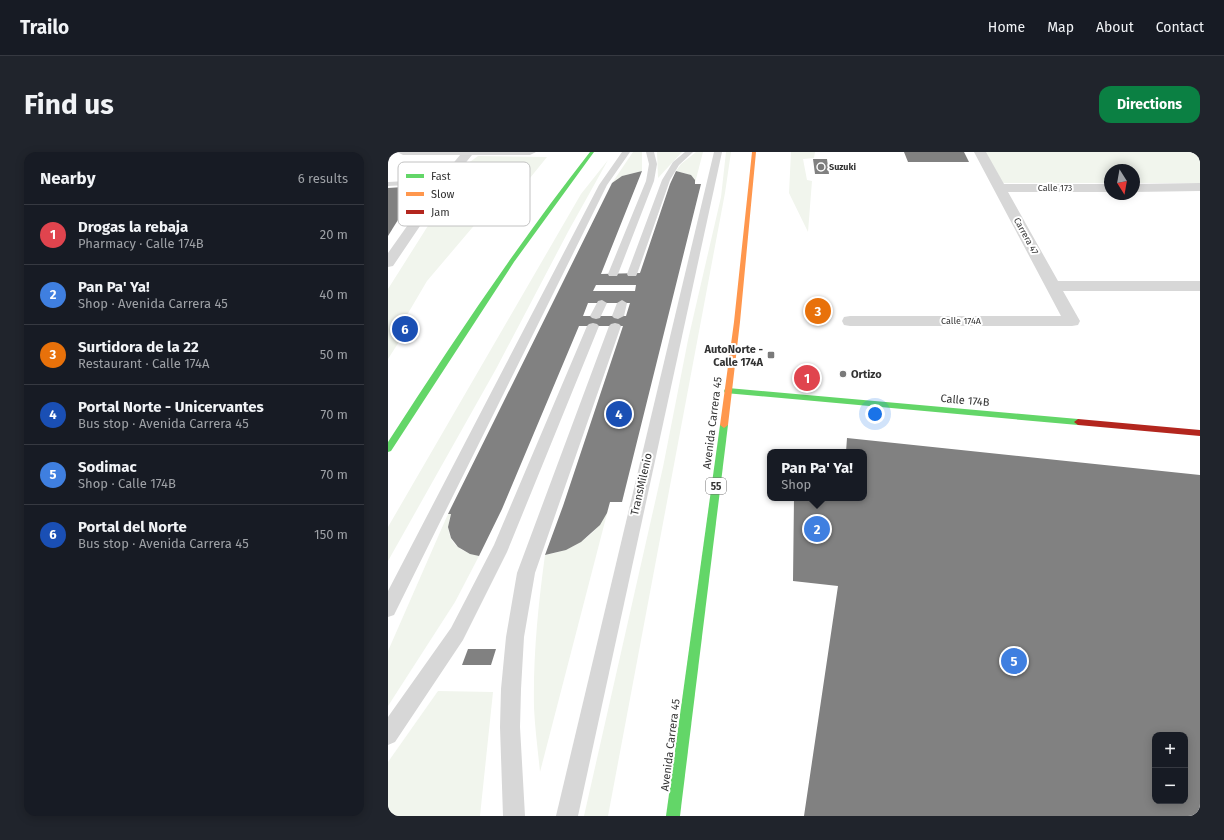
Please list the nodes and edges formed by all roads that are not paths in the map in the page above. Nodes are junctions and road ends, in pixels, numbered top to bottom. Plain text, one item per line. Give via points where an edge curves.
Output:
1 (403, 152) edge
2 (530, 152) edge
3 (592, 152) edge
4 (626, 152) edge
5 (650, 152) edge
6 (689, 152) edge
7 (718, 152) edge
8 (980, 152) edge
9 (468, 153) edge
10 (755, 153) edge
11 (461, 162) edge
12 (398, 183) edge
13 (388, 184) edge
14 (1200, 187) edge
15 (999, 188) junction
16 (1104, 188) edge
17 (1140, 188) edge
18 (414, 226) edge
19 (388, 263) edge
20 (613, 274) dead end
21 (632, 274) dead end
22 (1052, 286) junction
23 (1200, 286) edge
24 (602, 303) dead end
25 (622, 303) dead end
26 (1072, 321) joint
27 (850, 322) dead end
28 (728, 391) junction
29 (1200, 433) edge
30 (388, 449) edge
31 (388, 610) edge
32 (388, 735) edge
33 (514, 816) edge
34 (567, 816) edge
35 (673, 816) edge

1 - 9 street
2 - 9 street
3 - 30 main road via 523,243
4 - 31 lane via 603,185
5 - 20 lane via 653,164 650,181
6 - 21 lane via 676,164 666,180
7 - 34 lane, TransMilenio
8 - 15 street, Carrera 47
9 - 11 street
10 - 28 main road, Avenida Carrera 45 / 55
12 - 13 lane
14 - 17 street
15 - 16 street, Calle 173
15 - 22 street, Carrera 47
18 - 19 street
22 - 23 street
22 - 26 street, Carrera 47
24 - 32 lane via 502,547 457,634
25 - 33 lane via 526,574 515,637 511,689
26 - 27 street, Calle 174A
28 - 29 main road, Calle 174B
28 - 35 main road, Avenida Carrera 45 / 55

